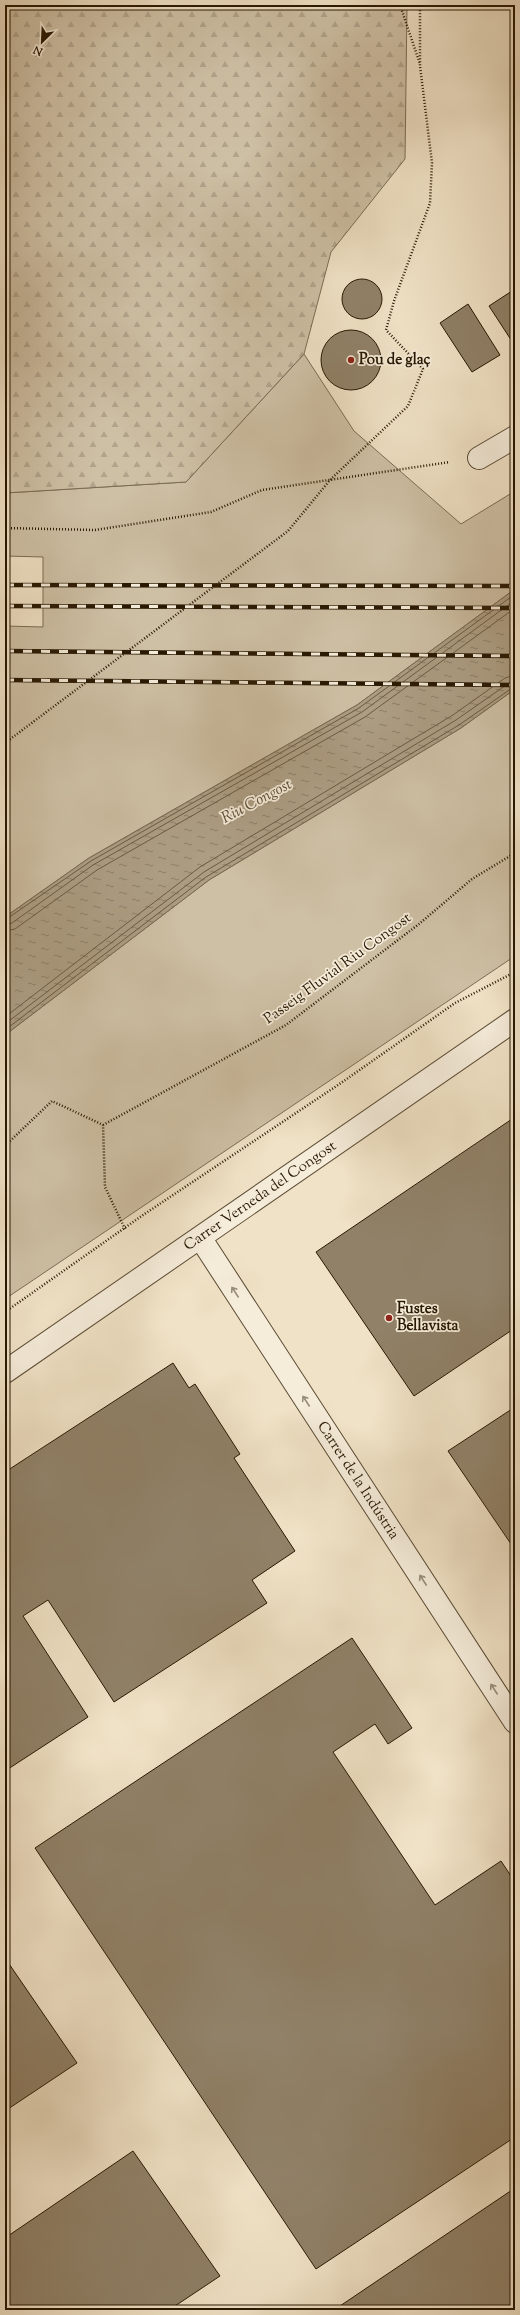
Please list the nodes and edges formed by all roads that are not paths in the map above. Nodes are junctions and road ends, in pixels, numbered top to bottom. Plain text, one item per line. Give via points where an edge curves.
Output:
1 (515, 437) edge
2 (480, 458) road end
3 (515, 1020) edge
4 (201, 1239) junction
5 (5, 1372) edge
6 (515, 1722) edge

1 - 2 street
3 - 4 street, Carrer Verneda del Congost
4 - 5 street, Carrer Verneda del Congost
6 -> 4 street, Carrer de la Indústria

